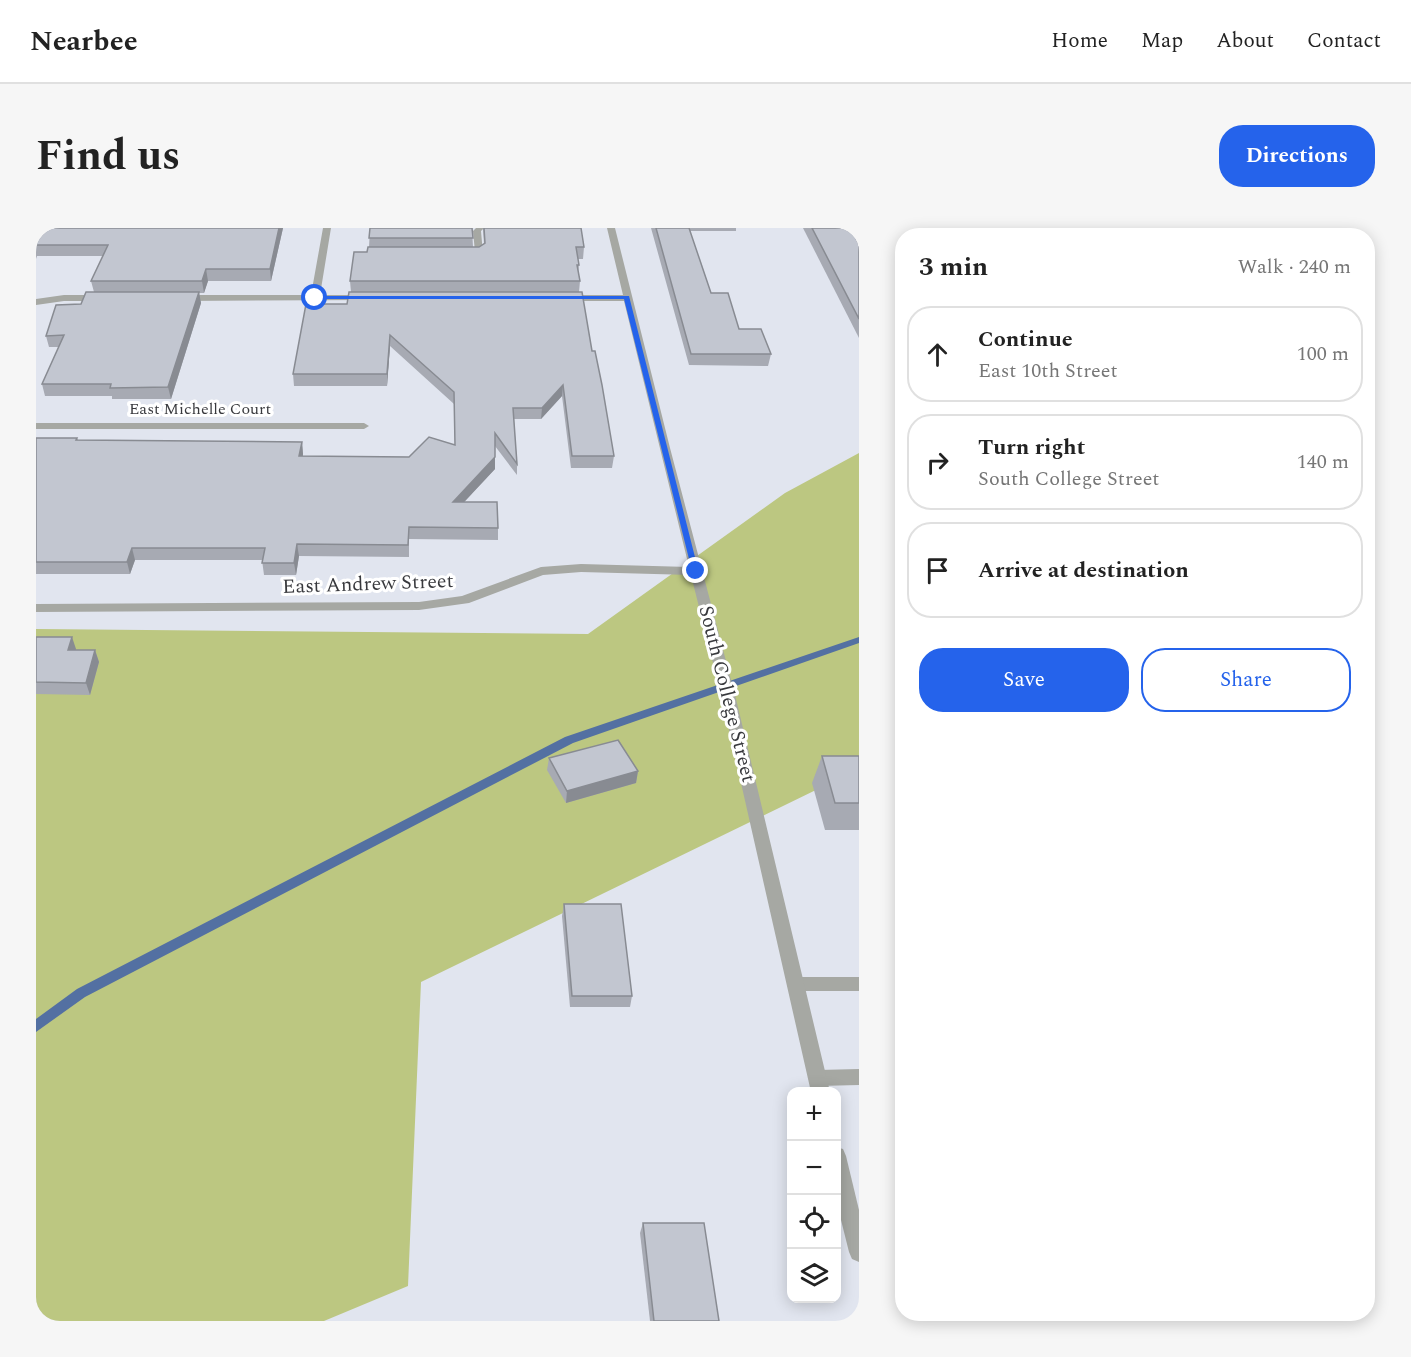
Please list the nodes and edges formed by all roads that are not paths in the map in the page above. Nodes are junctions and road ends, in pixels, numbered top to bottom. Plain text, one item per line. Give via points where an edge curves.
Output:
1 (327, 228) edge
2 (480, 228) edge
3 (611, 228) edge
4 (457, 254) edge
5 (110, 298) edge
6 (168, 298) edge
7 (315, 298) junction
8 (375, 298) edge
9 (555, 298) edge
10 (627, 298) junction
11 (36, 302) edge
12 (36, 426) edge
13 (364, 426) dead end
14 (696, 571) junction
15 (36, 608) edge
16 (796, 984) junction
17 (859, 984) edge
18 (859, 1077) edge
19 (820, 1085) edge
20 (841, 1173) edge
21 (859, 1252) edge

1 - 7 street
2 - 4 lane via 479,254
3 - 10 street, South College Street
5 - 11 street
6 - 7 street
7 - 8 street
9 - 10 street
10 - 14 street, South College Street
12 - 13 street, East Michelle Court
14 - 15 street, East Andrew Street via 541,571 464,600 419,606
14 - 16 street, South College Street
16 - 17 lane
16 - 19 street, South College Street
18 - 19 lane
20 - 21 street

